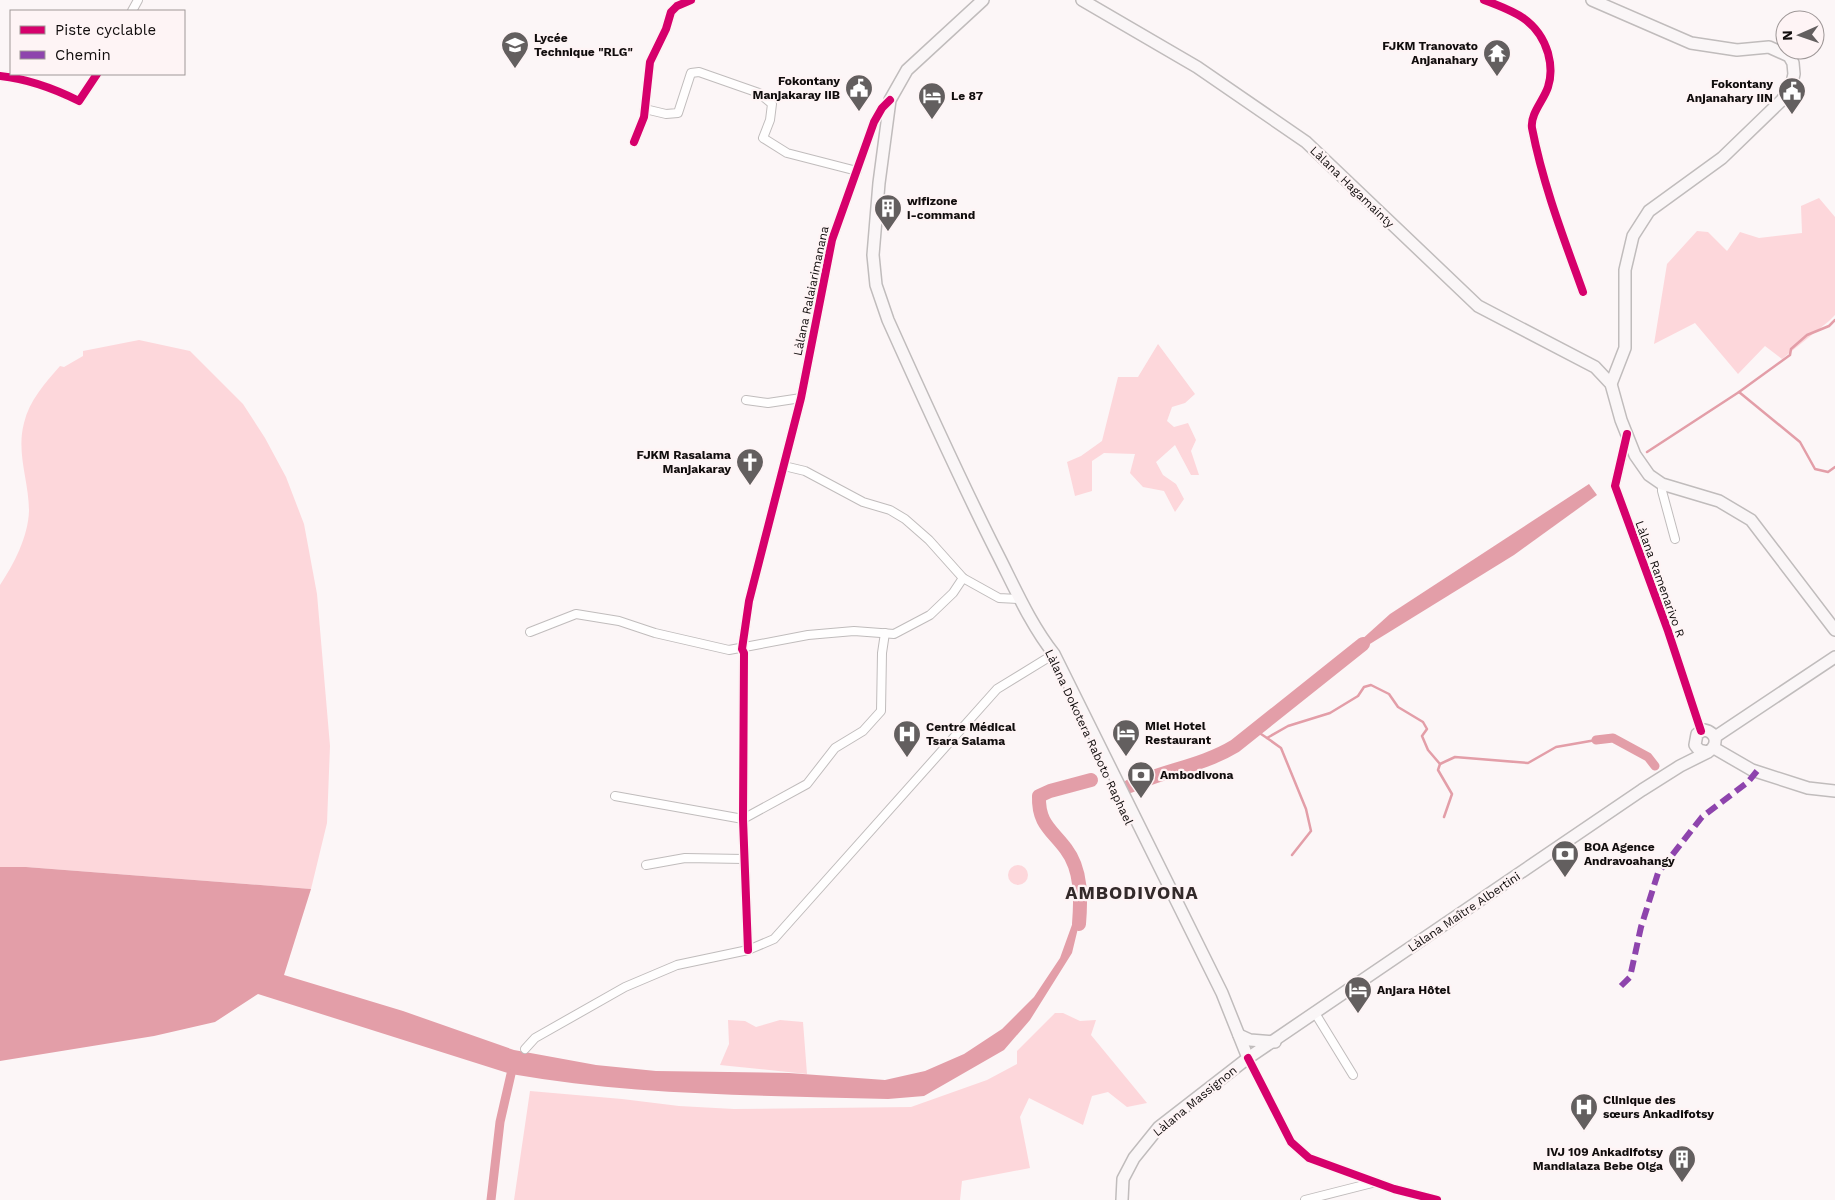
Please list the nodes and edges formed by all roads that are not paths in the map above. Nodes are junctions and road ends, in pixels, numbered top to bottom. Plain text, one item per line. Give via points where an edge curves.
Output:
1 (691, 0) edge
2 (983, 0) edge
3 (1082, 0) edge
4 (1484, 0) edge
5 (1592, 0) edge
6 (96, 75) edge
7 (0, 76) edge
8 (890, 100) junction
9 (645, 109) junction
10 (634, 142) dead end
11 (857, 171) junction
12 (1583, 292) dead end
13 (1611, 384) junction
14 (801, 398) junction
15 (746, 400) dead end
16 (1627, 434) junction
17 (784, 466) junction
18 (1662, 484) junction
19 (1675, 539) dead end
20 (963, 578) junction
21 (1020, 599) junction
22 (1835, 630) edge
23 (530, 632) dead end
24 (885, 633) junction
25 (742, 649) junction
26 (1052, 656) junction
27 (1835, 657) edge
28 (1701, 731) junction
29 (1695, 745) junction
30 (1712, 746) junction
31 (1680, 766) junction
32 (1835, 791) edge
33 (615, 796) dead end
34 (743, 819) junction
35 (744, 859) junction
36 (646, 865) dead end
37 (748, 950) junction
38 (1315, 1013) junction
39 (1239, 1035) junction
40 (1275, 1042) junction
41 (525, 1049) dead end
42 (1248, 1058) junction
43 (1354, 1075) dead end
44 (1376, 1182) junction
45 (1122, 1200) edge
46 (1305, 1200) edge
47 (1437, 1200) edge

1 - 9 street via 670,12 666,29 650,62
2 - 8 main road via 907,70
3 - 13 main road, Làlana Hagamainty via 1197,67 1306,142 1478,306 1595,367
4 - 12 street via 1510,10 1536,28 1544,42 1551,65 1549,86 1531,123 1538,160
5 - 13 main road via 1691,43 1737,50 1769,48 1789,56 1794,74 1791,87 1782,100 1722,158 1649,211 1632,236 1625,270 1625,348
6 - 7 street via 79,101 53,88
8 - 11 street, Làlana Ralaiarimanana via 874,122
8 - 21 main road, Làlana Dokotera Raboto Raphael via 873,255 876,285 928,409
9 - 10 street
9 - 11 street via 678,113 691,73 699,72 759,93 772,104 763,138 787,153
11 - 14 street, Làlana Ralaiarimanana via 832,240
13 - 16 main road
14 - 15 street via 768,403
14 - 17 street, Làlana Ralaiarimanana
16 - 18 main road via 1635,455 1649,475
16 - 28 street, Làlana Ramenarivo R via 1614,486
17 - 20 street via 805,471 863,502 906,519
17 - 25 street, Làlana Ralaiarimanana via 749,601
18 - 19 street
18 - 22 main road via 1718,501 1752,520
20 - 21 street via 999,598
20 - 24 street via 953,593 930,615 894,634
21 - 26 main road, Làlana Dokotera Raboto Raphael
23 - 25 street via 576,614 619,621 729,650
24 - 25 street via 854,631 808,636
24 - 34 street via 881,711 863,731 835,748 807,784
25 - 34 street, Làlana Ralaiarimanana
26 - 37 street via 997,689 774,939
26 - 39 main road, Làlana Dokotera Raboto Raphael via 1154,867 1222,993
27 - 30 main road, Làlana Maître Albertini
28 - 29 main road via 1694,740
28 - 30 main road via 1710,732
29 - 30 main road via 1699,750
29 - 31 main road, Làlana Maître Albertini
30 - 31 main road, Làlana Maître Albertini
30 - 32 main road via 1752,770 1808,788
31 - 38 main road, Làlana Maître Albertini
33 - 34 street
34 - 35 street, Làlana Ralaiarimanana
35 - 36 street via 685,858
35 - 37 street, Làlana Ralaiarimanana
37 - 41 street via 677,965 625,987 534,1038
38 - 40 main road, Làlana Maître Albertini
38 - 43 street
39 - 40 main road via 1250,1040
39 - 42 main road, Làlana Dokotera Raboto Raphael
40 - 42 main road, Làlana Maître Albertini
42 - 44 street via 1292,1142 1309,1158
42 - 45 main road, Làlana Massignon via 1159,1126 1146,1140 1123,1178
44 - 46 street
44 - 47 street

